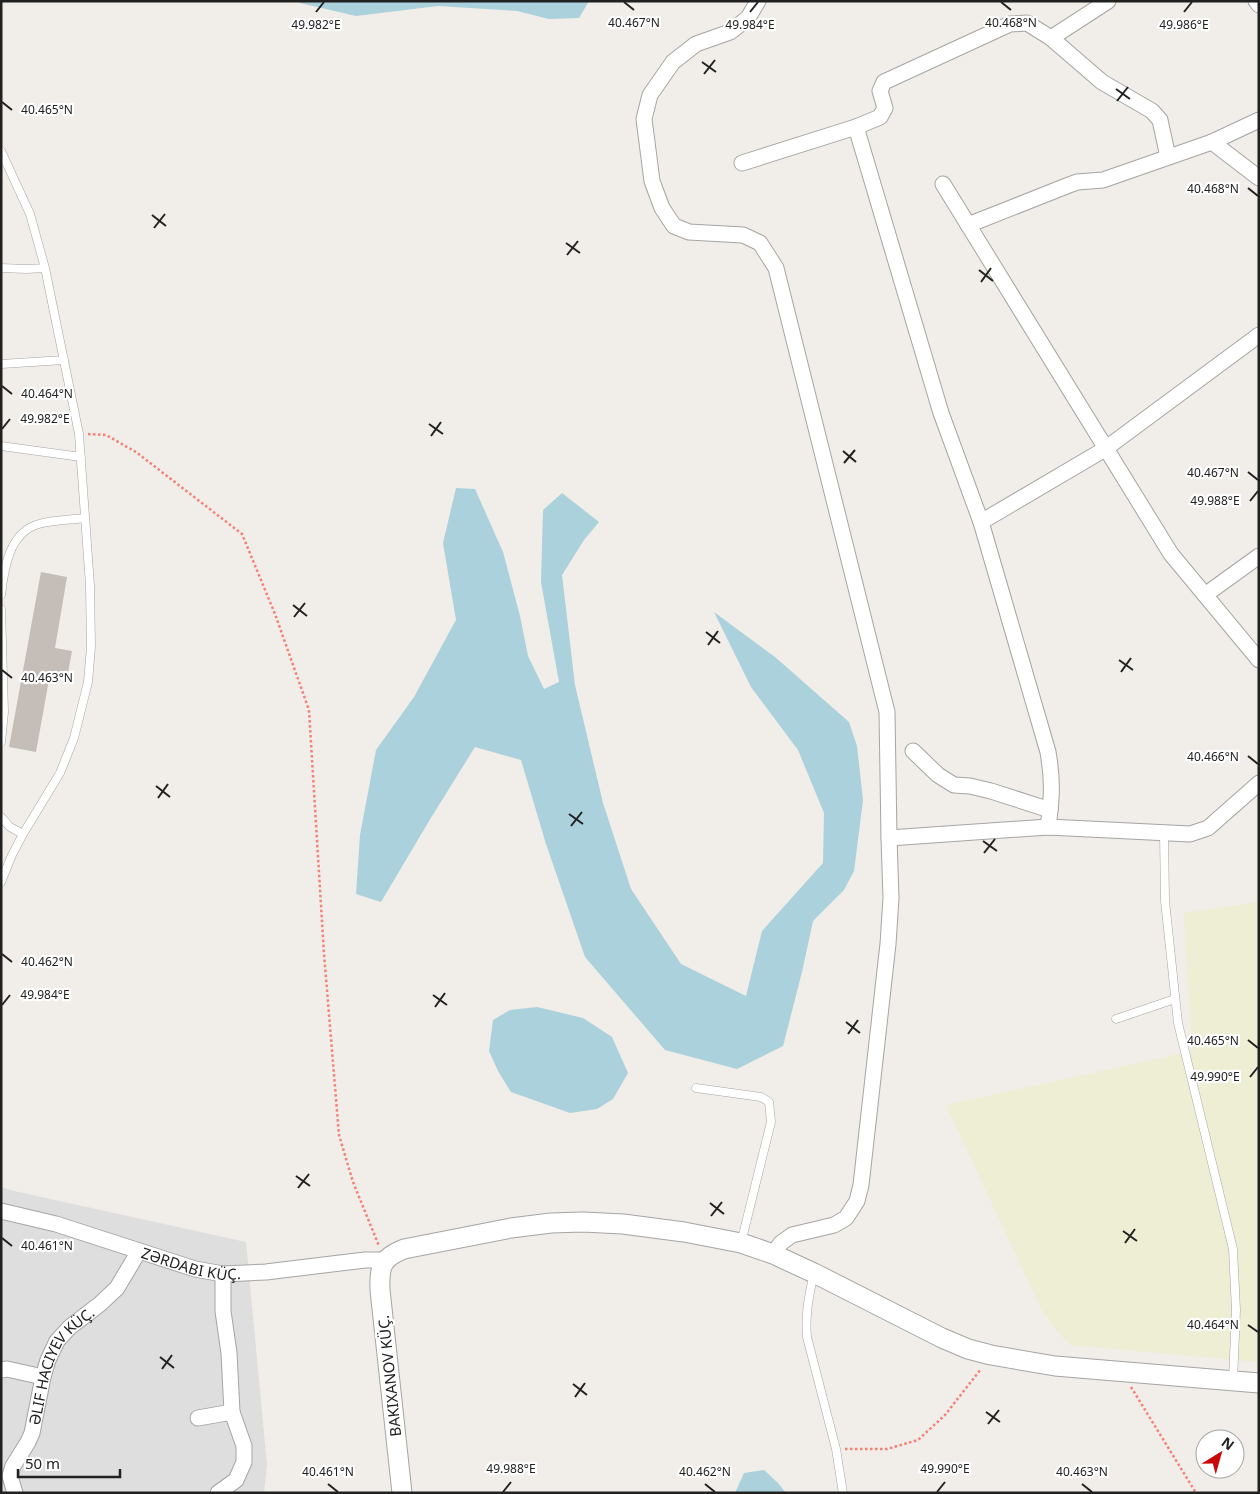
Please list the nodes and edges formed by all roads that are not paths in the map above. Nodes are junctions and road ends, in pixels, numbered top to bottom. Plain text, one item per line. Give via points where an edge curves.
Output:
1 (758, 1) edge
2 (1256, 1) edge
3 (1101, 3) edge
4 (1259, 5) edge
5 (1051, 38) junction
6 (1259, 120) edge
7 (856, 126) junction
8 (1212, 142) junction
9 (1, 151) edge
10 (1168, 157) junction
11 (742, 164) dead end
12 (1259, 178) edge
13 (943, 184) dead end
14 (968, 225) junction
15 (1, 268) edge
16 (45, 268) junction
17 (1259, 335) edge
18 (64, 360) junction
19 (1, 364) edge
20 (1, 446) edge
21 (1105, 449) junction
22 (81, 457) junction
23 (85, 518) junction
24 (981, 522) junction
25 (1259, 556) edge
26 (1, 595) edge
27 (1205, 595) junction
28 (1, 609) edge
29 (1259, 660) edge
30 (1, 742) edge
31 (913, 751) dead end
32 (1259, 783) edge
33 (1050, 810) junction
34 (1, 817) edge
35 (1048, 827) junction
36 (1164, 833) junction
37 (23, 834) junction
38 (889, 838) junction
39 (1, 882) edge
40 (1175, 999) junction
41 (1116, 1018) dead end
42 (696, 1088) dead end
43 (1, 1211) edge
44 (741, 1243) junction
45 (139, 1251) junction
46 (773, 1254) junction
47 (385, 1260) junction
48 (814, 1273) junction
49 (223, 1274) junction
50 (1, 1370) edge
51 (43, 1377) junction
52 (1233, 1381) junction
53 (1259, 1383) edge
54 (232, 1412) junction
55 (198, 1418) dead end
56 (4, 1476) edge
57 (16, 1493) edge
58 (218, 1493) edge
59 (402, 1493) edge
60 (843, 1493) edge

1 - 38 street via 748,18 730,32 696,44 673,62 650,95 644,119 652,181 662,208 674,226 689,232 743,235 760,244 776,268 886,712
2 - 4 street
3 - 5 street
5 - 7 street via 1027,24 1010,24 884,82 880,91 885,108 880,117
5 - 10 street via 1102,82 1152,111 1160,120
6 - 8 street
7 - 11 street
7 - 24 street via 941,413
8 - 10 street
8 - 12 street
9 - 16 lane via 30,214
10 - 14 street via 1103,180 1077,182
13 - 14 street
14 - 21 street
15 - 16 lane
16 - 18 lane
17 - 21 street
18 - 19 lane
18 - 22 lane
20 - 22 lane
21 - 24 street
21 - 27 street via 1171,554
22 - 23 lane
23 - 26 lane via 38,524 24,532 13,545
23 - 37 lane via 92,647 88,682 74,738 60,773
24 - 33 street via 1048,752 1052,774
25 - 27 street
27 - 29 street
28 - 30 lane via 4,712
31 - 33 street via 938,775 954,785 991,791
32 - 36 street via 1208,828 1190,834
33 - 35 street
34 - 37 lane via 10,828
35 - 36 street
35 - 38 street
36 - 40 lane via 1165,901
37 - 39 lane
38 - 46 street via 891,898 888,944 858,1201 846,1218 834,1225 792,1235
40 - 41 lane
40 - 52 lane via 1178,1023 1233,1249 1236,1310
42 - 44 lane via 761,1097 769,1102 771,1122
43 - 45 street, ZƏRDABI KÜÇ. via 56,1224
44 - 46 street
44 - 47 street via 623,1224 551,1223 404,1249
45 - 49 street, ZƏRDABI KÜÇ. via 195,1269
45 - 51 street via 117,1288 57,1341
46 - 48 street
47 - 49 street, ZƏRDABI KÜÇ.
47 - 59 street via 380,1271 380,1290
48 - 52 street via 942,1338 991,1356 1055,1366
48 - 60 lane via 805,1321 807,1337 836,1449
49 - 54 street
50 - 51 street
51 - 56 street via 32,1433
52 - 53 street
54 - 55 street
54 - 58 street via 244,1446 244,1462 236,1480
56 - 57 street

